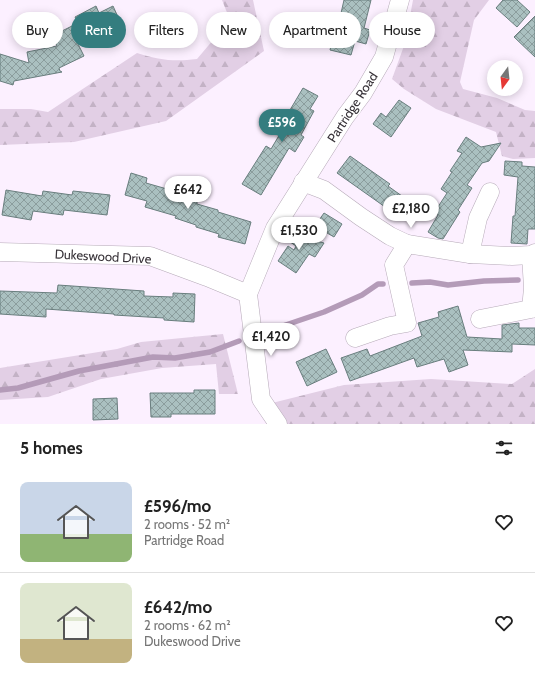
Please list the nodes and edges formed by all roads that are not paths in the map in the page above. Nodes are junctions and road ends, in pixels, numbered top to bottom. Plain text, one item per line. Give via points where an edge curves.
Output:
1 (400, 0) edge
2 (303, 182) junction
3 (490, 192) dead end
4 (407, 244) junction
5 (0, 252) edge
6 (470, 254) junction
7 (533, 254) edge
8 (248, 294) junction
9 (480, 319) dead end
10 (355, 338) dead end
11 (273, 422) edge

1 - 2 street, Partridge Road via 384,57
2 - 4 street via 324,190 390,236
2 - 8 street, Partridge Road via 275,228
3 - 6 street via 478,218
4 - 6 street
4 - 10 street via 394,265 407,323
5 - 8 street, Dukeswood Drive via 150,256
6 - 7 street
7 - 9 street via 531,309
8 - 11 street via 261,399

